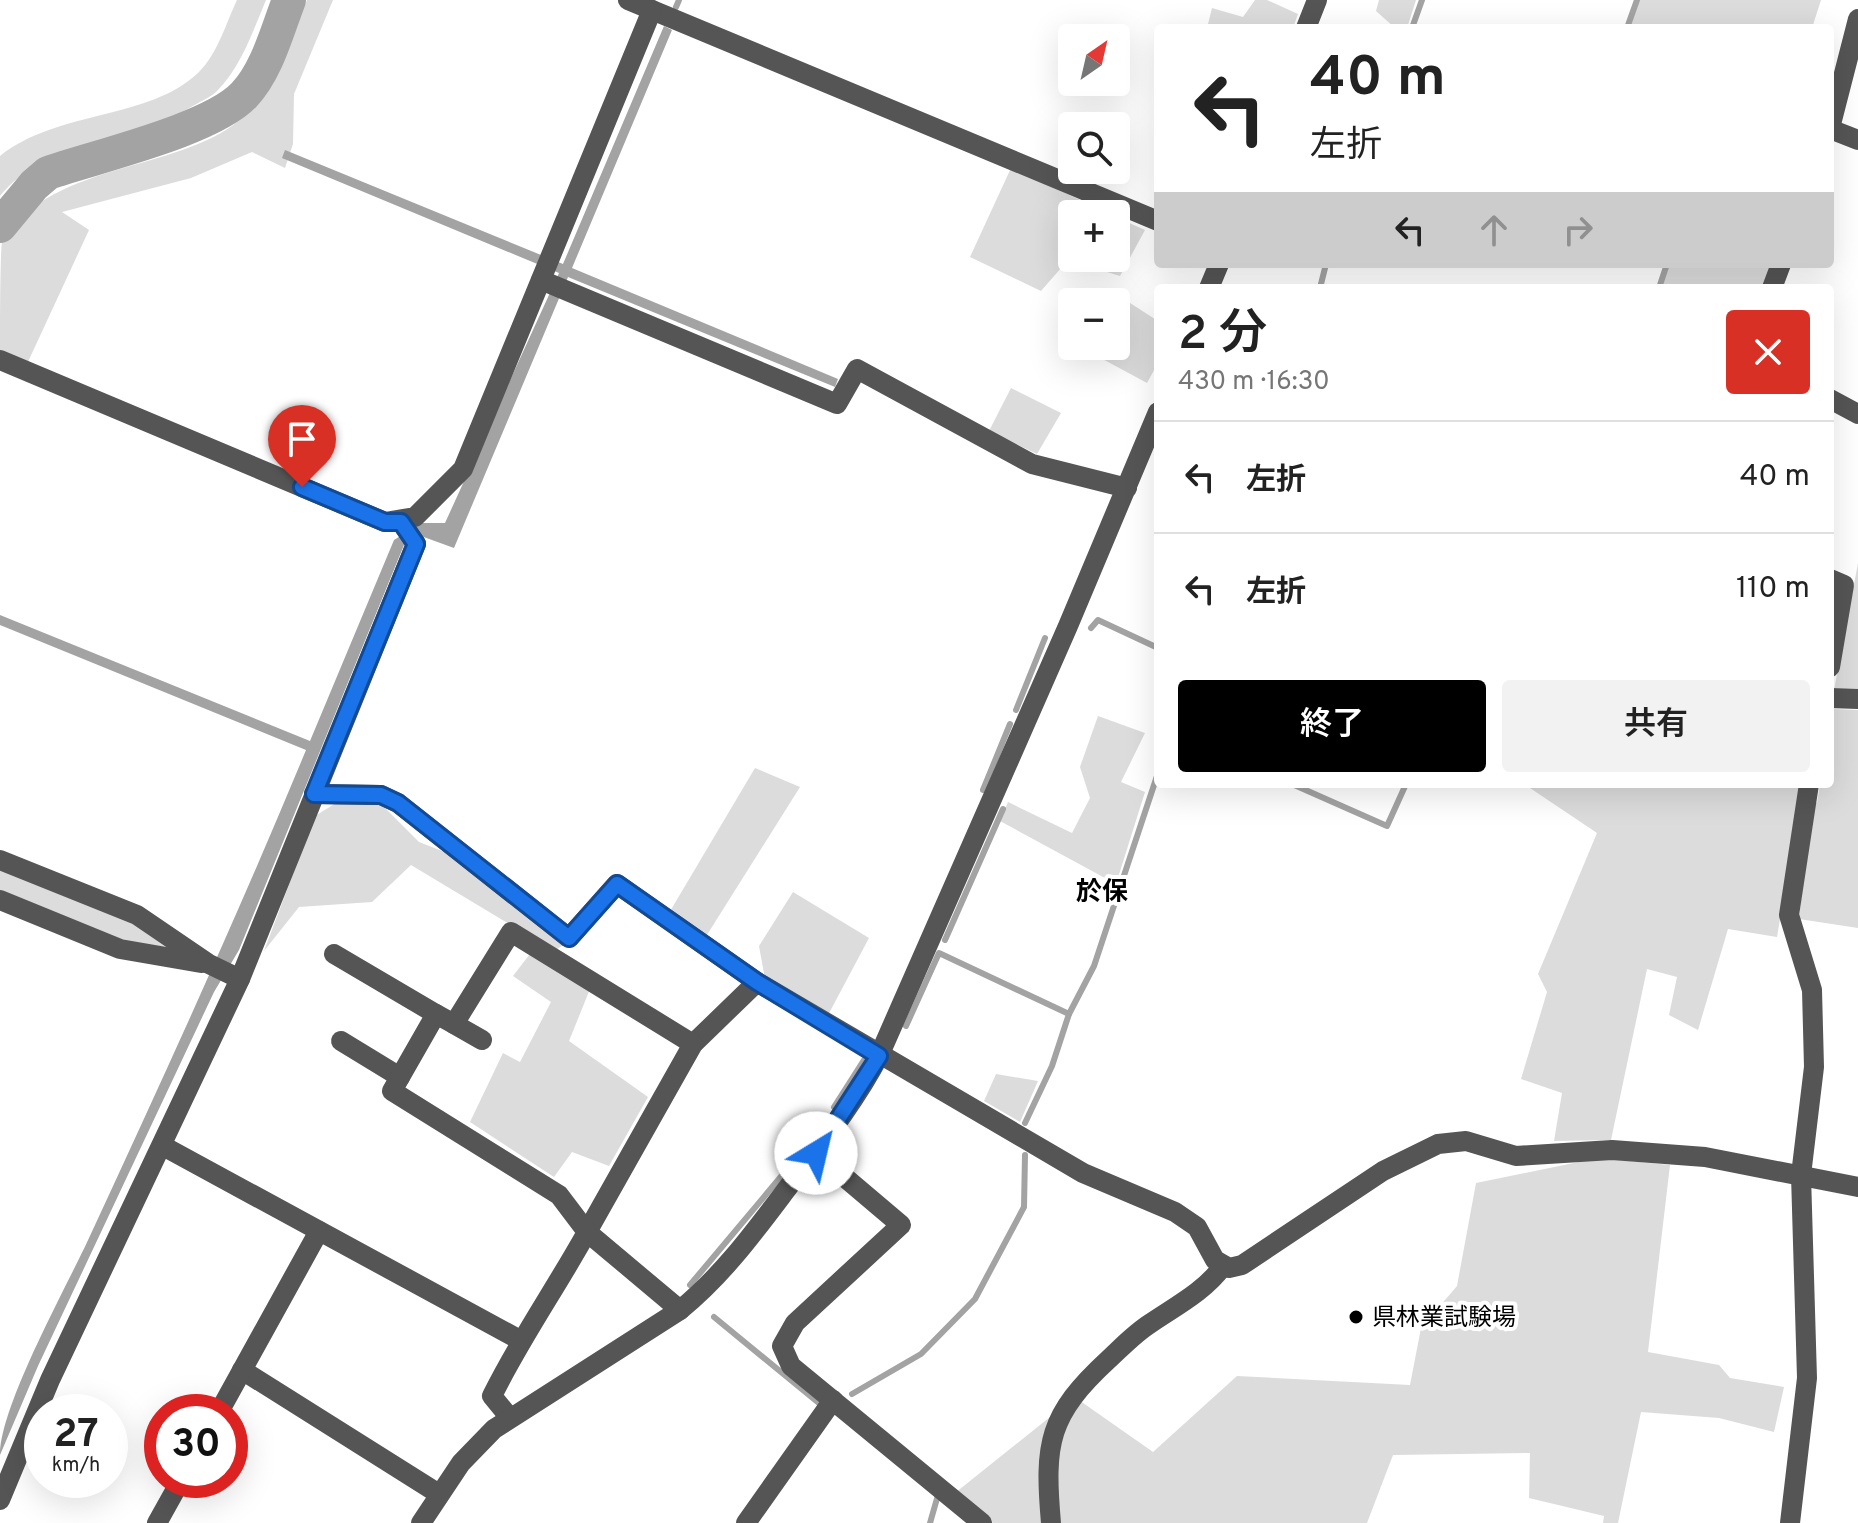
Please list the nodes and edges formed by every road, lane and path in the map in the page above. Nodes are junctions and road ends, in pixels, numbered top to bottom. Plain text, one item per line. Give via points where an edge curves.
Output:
1 (628, 0) edge
2 (1317, 0) edge
3 (652, 10) junction
4 (1858, 19) edge
5 (1308, 24) edge
6 (1834, 112) edge
7 (1834, 130) edge
8 (1858, 140) edge
9 (1154, 219) edge
10 (551, 276) junction
11 (0, 360) edge
12 (1834, 401) edge
13 (1858, 414) edge
14 (1154, 422) edge
15 (1127, 488) junction
16 (401, 522) junction
17 (1834, 581) edge
18 (1834, 644) edge
19 (1834, 698) edge
20 (1858, 699) edge
21 (1808, 788) edge
22 (314, 794) junction
23 (0, 860) edge
24 (0, 900) edge
25 (334, 954) dead end
26 (209, 964) junction
27 (240, 979) junction
28 (757, 982) junction
29 (445, 1019) junction
30 (482, 1040) dead end
31 (341, 1041) dead end
32 (693, 1044) junction
33 (879, 1056) junction
34 (400, 1077) junction
35 (163, 1146) junction
36 (816, 1153) junction
37 (1801, 1175) junction
38 (1858, 1187) edge
39 (319, 1231) junction
40 (587, 1232) junction
41 (1223, 1266) junction
42 (680, 1310) junction
43 (520, 1340) junction
44 (242, 1370) junction
45 (229, 1394) edge
46 (833, 1400) junction
47 (510, 1418) junction
48 (439, 1494) junction
49 (171, 1498) edge
50 (0, 1500) edge
51 (157, 1523) edge
52 (421, 1523) edge
53 (746, 1523) edge
54 (982, 1523) edge
55 (1051, 1523) edge
56 (1790, 1523) edge

1 - 3 street
2 - 5 street
3 - 9 street
3 - 10 street
4 - 6 street
7 - 8 street
10 - 15 street via 837,404 857,369 1032,464
10 - 16 street via 463,469 415,517
11 - 16 street via 385,522
12 - 13 street
14 - 15 street
15 - 33 street
16 - 22 street via 416,544
17 - 18 street via 1844,585
19 - 20 street
21 - 37 street via 1789,915 1812,990 1814,1067
22 - 27 street
22 - 28 street via 381,795 398,803 569,938 617,884
23 - 26 street via 137,915
24 - 26 street via 120,949
25 - 29 street
26 - 27 street
27 - 35 street
28 - 32 street
28 - 33 street
29 - 30 street
29 - 32 street via 511,932
29 - 34 street
31 - 34 street
32 - 40 street
33 - 36 street
33 - 41 street via 1083,1173 1175,1212 1197,1227
34 - 40 street via 392,1091 559,1195
35 - 39 street
35 - 50 street via 50,1380
36 - 42 street via 729,1266
36 - 46 street via 901,1225 795,1323 782,1346 791,1366
37 - 38 street
37 - 41 street via 1705,1157 1612,1150 1516,1156 1466,1141 1438,1144 1383,1171 1242,1265
37 - 56 street via 1807,1378
39 - 43 street
39 - 44 street
40 - 42 street
40 - 43 street
41 - 55 street via 1212,1282 1144,1327 1076,1390 1054,1426 1046,1470
42 - 47 street
43 - 47 street via 492,1396
44 - 45 street
44 - 48 street
46 - 53 street
46 - 54 street
47 - 48 street via 477,1444
48 - 52 street
49 - 51 street

